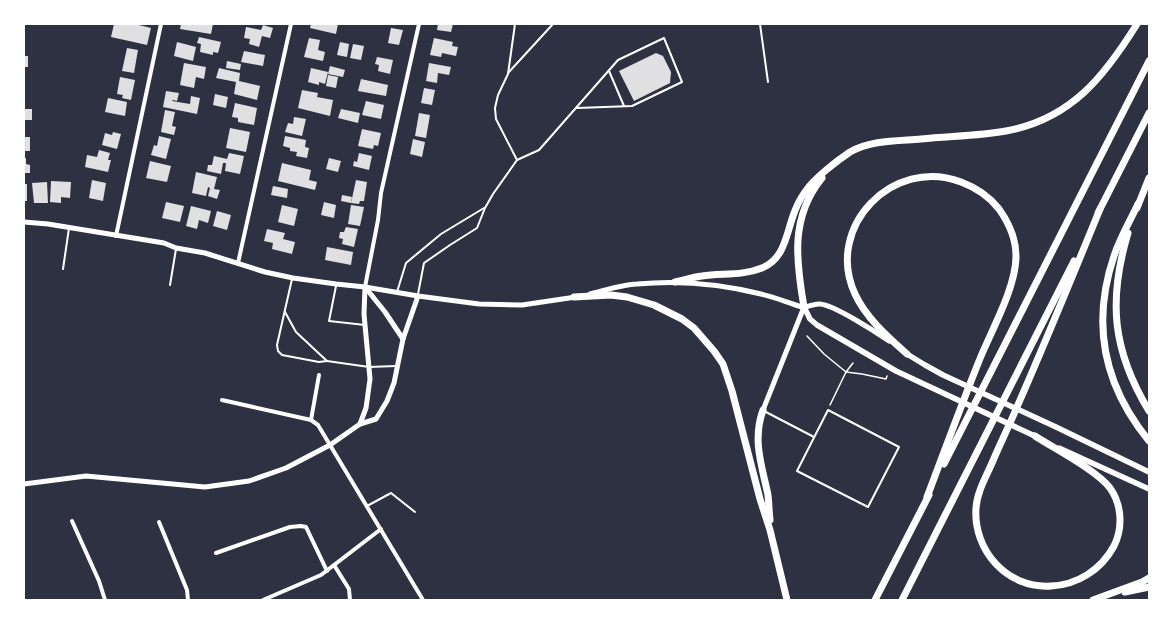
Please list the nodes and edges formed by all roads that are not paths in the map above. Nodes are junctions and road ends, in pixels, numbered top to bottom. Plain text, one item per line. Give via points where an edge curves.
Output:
1 (161, 24) edge
2 (291, 24) edge
3 (419, 24) edge
4 (515, 24) edge
5 (553, 24) edge
6 (760, 24) edge
7 (1137, 24) edge
8 (1149, 61) edge
9 (609, 71) junction
10 (508, 74) junction
11 (768, 82) dead end
12 (624, 106) junction
13 (577, 108) junction
14 (1149, 113) edge
15 (517, 160) junction
16 (831, 167) junction
17 (1149, 178) edge
18 (1138, 204) junction
19 (485, 208) junction
20 (1100, 209) junction
21 (24, 222) edge
22 (69, 228) junction
23 (116, 236) junction
24 (176, 248) junction
25 (238, 263) junction
26 (63, 268) dead end
27 (293, 278) junction
28 (675, 282) junction
29 (336, 284) junction
30 (170, 285) dead end
31 (365, 287) junction
32 (397, 292) junction
33 (418, 296) junction
34 (574, 297) junction
35 (804, 307) junction
36 (285, 312) junction
37 (365, 325) junction
38 (403, 339) junction
39 (907, 354) junction
40 (327, 361) junction
41 (397, 366) junction
42 (369, 367) junction
43 (319, 375) dead end
44 (222, 400) dead end
45 (763, 410) junction
46 (1149, 411) edge
47 (311, 420) junction
48 (360, 424) junction
49 (1035, 436) junction
50 (814, 437) junction
51 (1149, 441) edge
52 (330, 445) junction
53 (1149, 472) edge
54 (24, 484) edge
55 (1149, 489) edge
56 (927, 497) junction
57 (367, 506) junction
58 (415, 512) dead end
59 (72, 521) dead end
60 (159, 522) dead end
61 (381, 529) junction
62 (770, 530) junction
63 (216, 552) dead end
64 (334, 565) junction
65 (327, 571) junction
66 (1149, 578) edge
67 (1149, 587) edge
68 (1105, 596) junction
69 (266, 599) edge
70 (105, 600) edge
71 (188, 600) edge
72 (350, 600) edge
73 (423, 600) edge
74 (787, 600) edge
75 (875, 600) edge
76 (902, 600) edge
77 (1093, 600) edge

1 - 23 street
2 - 25 street
3 - 31 street via 380,194 378,220
4 - 10 lane
5 - 10 lane
6 - 11 lane
7 - 16 highway via 1109,67 1089,89 1051,115 1005,131 880,143 851,152
8 - 56 highway
9 - 12 lane
9 - 12 lane via 618,60 664,38 682,82 632,106
9 - 13 lane
10 - 15 lane via 498,95 496,119
12 - 13 lane
13 - 15 lane via 539,150
14 - 20 highway
15 - 19 lane
16 - 28 highway via 806,191 794,214 784,248 771,263 749,272 702,276
16 - 35 highway via 810,194 799,228 797,268
17 - 18 highway
18 - 46 highway via 1118,273 1115,304 1126,364
18 - 51 highway via 1109,272 1102,322 1106,357 1118,393 1127,412
19 - 32 lane via 441,234 406,263
19 - 33 lane via 477,228 424,263
20 - 49 highway via 1028,383 983,483 976,506 981,543 996,565 1019,581 1046,587 1058,586 1082,578 1102,563 1110,553 1119,530 1119,508 1116,498 1101,479
20 - 76 highway
21 - 22 street
22 - 23 street
22 - 26 lane
23 - 24 street
24 - 25 street
24 - 30 lane
25 - 27 street
27 - 29 street
27 - 36 lane
28 - 34 street via 637,284
28 - 35 street via 746,290
29 - 31 street
29 - 37 lane via 329,321
31 - 32 street
31 - 37 street
31 - 38 street
32 - 33 street
33 - 34 street via 479,304 522,305
33 - 38 street
34 - 62 highway via 611,295 641,301 682,319 705,340 728,376
35 - 39 street via 812,304 828,306 883,337
35 - 45 street
35 - 49 main road via 817,325 871,357 924,385
36 - 40 lane via 296,332
36 - 40 lane via 277,345 278,351 282,355
37 - 42 street
38 - 41 street
39 - 53 main road
39 - 56 highway via 873,320 855,294 848,266 849,249 852,235 864,210 886,190 910,178 941,176 972,186 986,195 1005,218 1011,230 1016,257 1008,292
40 - 42 lane
41 - 42 lane
41 - 48 street via 394,383 380,413 376,419
42 - 48 street via 366,408
43 - 47 street
44 - 47 street
45 - 50 lane
45 - 62 highway via 758,438 768,497
47 - 52 street via 318,425
48 - 52 street
49 - 55 main road
50 - 50 lane via 797,471 868,507 900,447 828,410
52 - 54 street via 286,468 249,481 204,487 86,476
52 - 57 street
56 - 75 highway
57 - 58 lane via 391,493
57 - 61 street
59 - 70 street
60 - 71 street via 187,590
61 - 64 street
61 - 73 street
62 - 74 highway
63 - 65 street via 290,527 301,526 306,527
64 - 65 street
64 - 72 street via 349,589
65 - 69 street
66 - 68 highway
67 - 68 highway
68 - 77 highway

